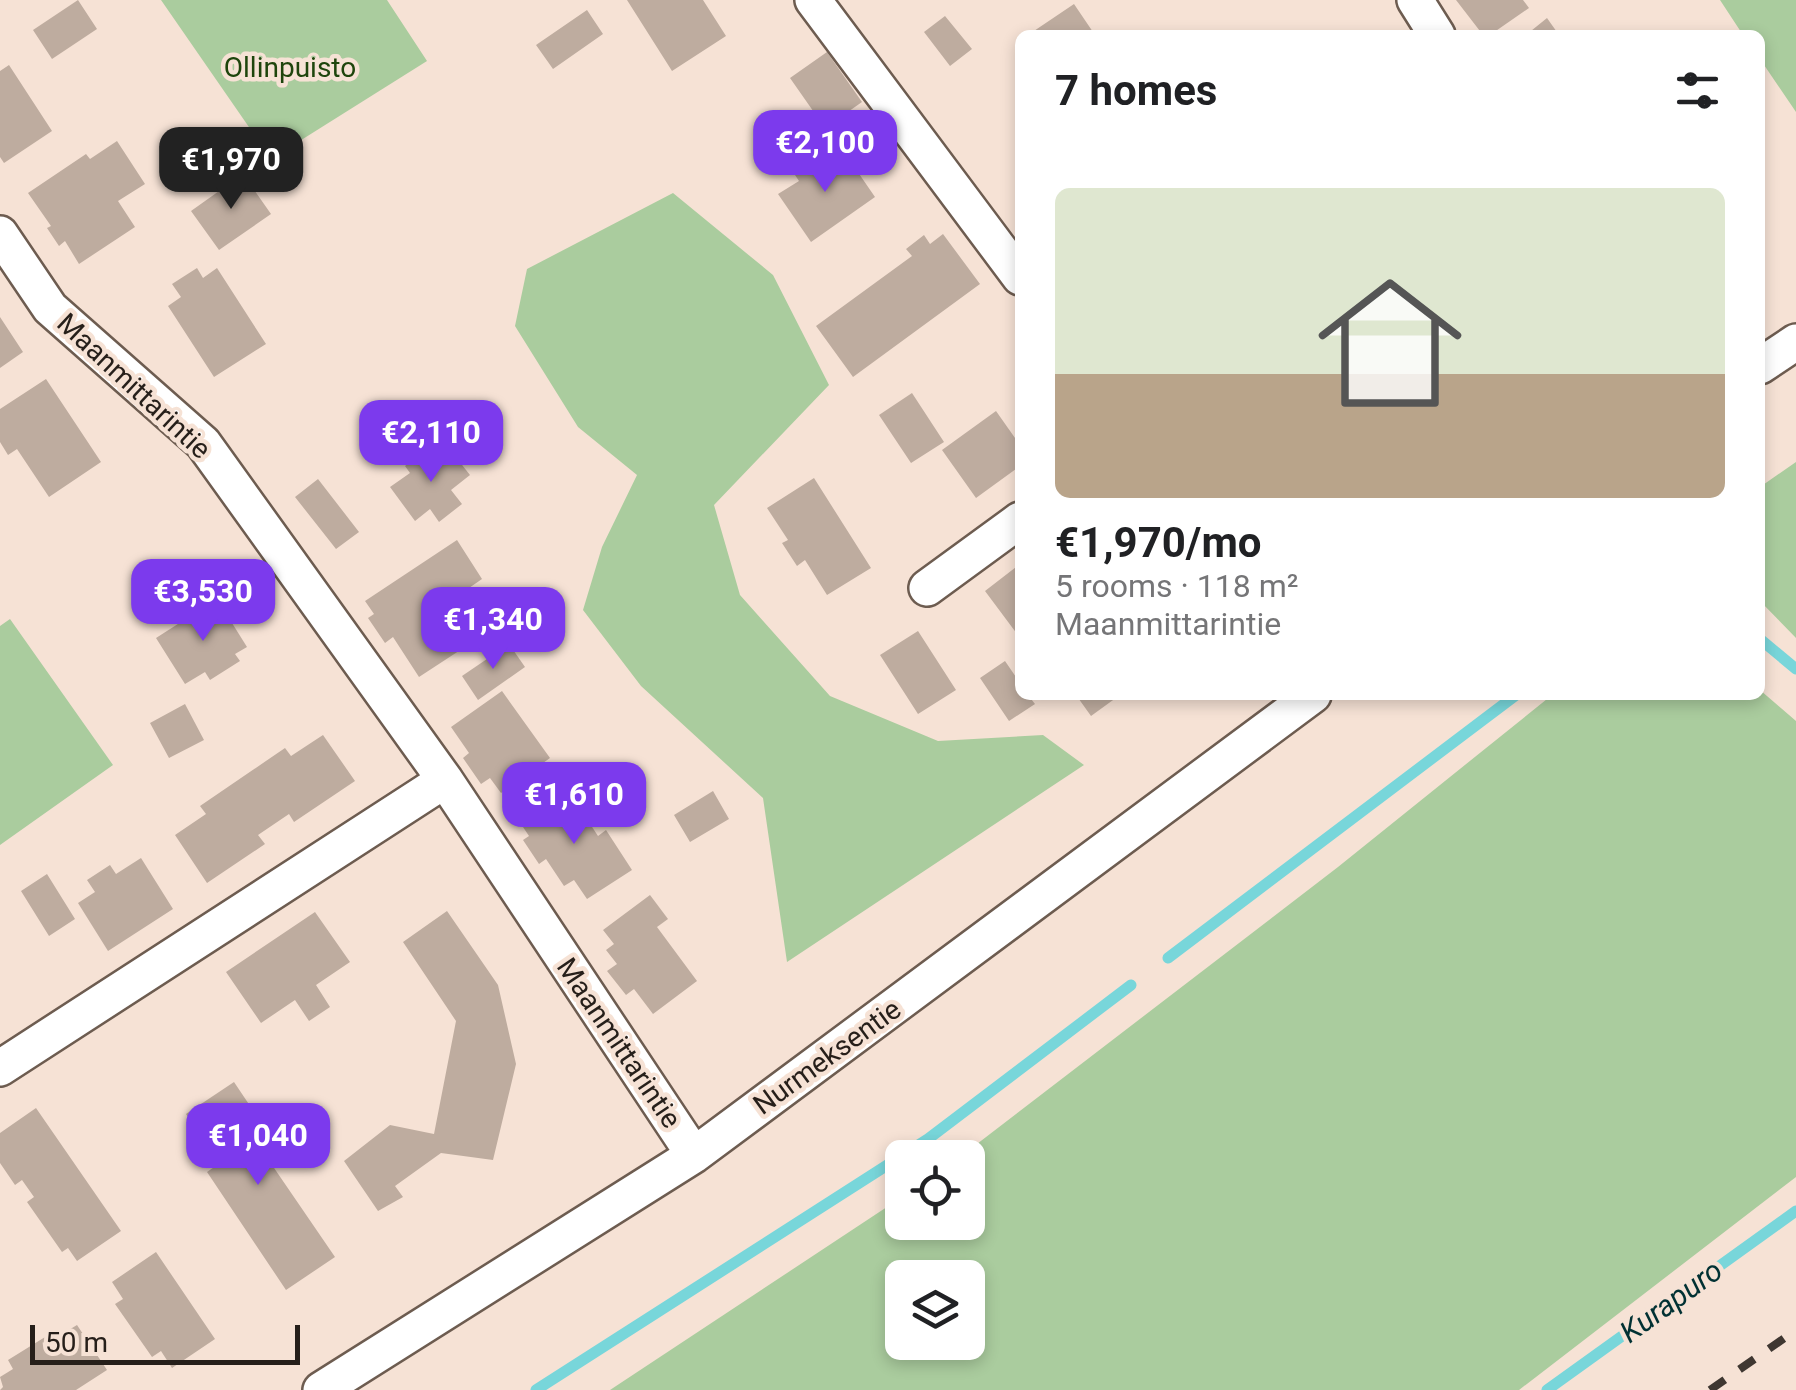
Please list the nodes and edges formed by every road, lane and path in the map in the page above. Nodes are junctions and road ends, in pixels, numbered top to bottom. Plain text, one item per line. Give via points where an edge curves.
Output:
1 (813, 0) edge
2 (1414, 0) edge
3 (1434, 30) edge
4 (0, 234) edge
5 (1015, 269) edge
6 (1796, 342) edge
7 (1765, 363) edge
8 (1015, 524) edge
9 (927, 588) dead end
10 (1307, 700) edge
11 (445, 780) junction
12 (0, 1068) edge
13 (694, 1155) junction
14 (321, 1390) edge

1 - 5 street
2 - 3 street
4 - 11 street, Maanmittarintie via 50,308 203,443
6 - 7 street
8 - 9 street
10 - 13 street, Nurmeksentie
11 - 12 street
11 - 13 street, Maanmittarintie
13 - 14 street, Nurmeksentie

